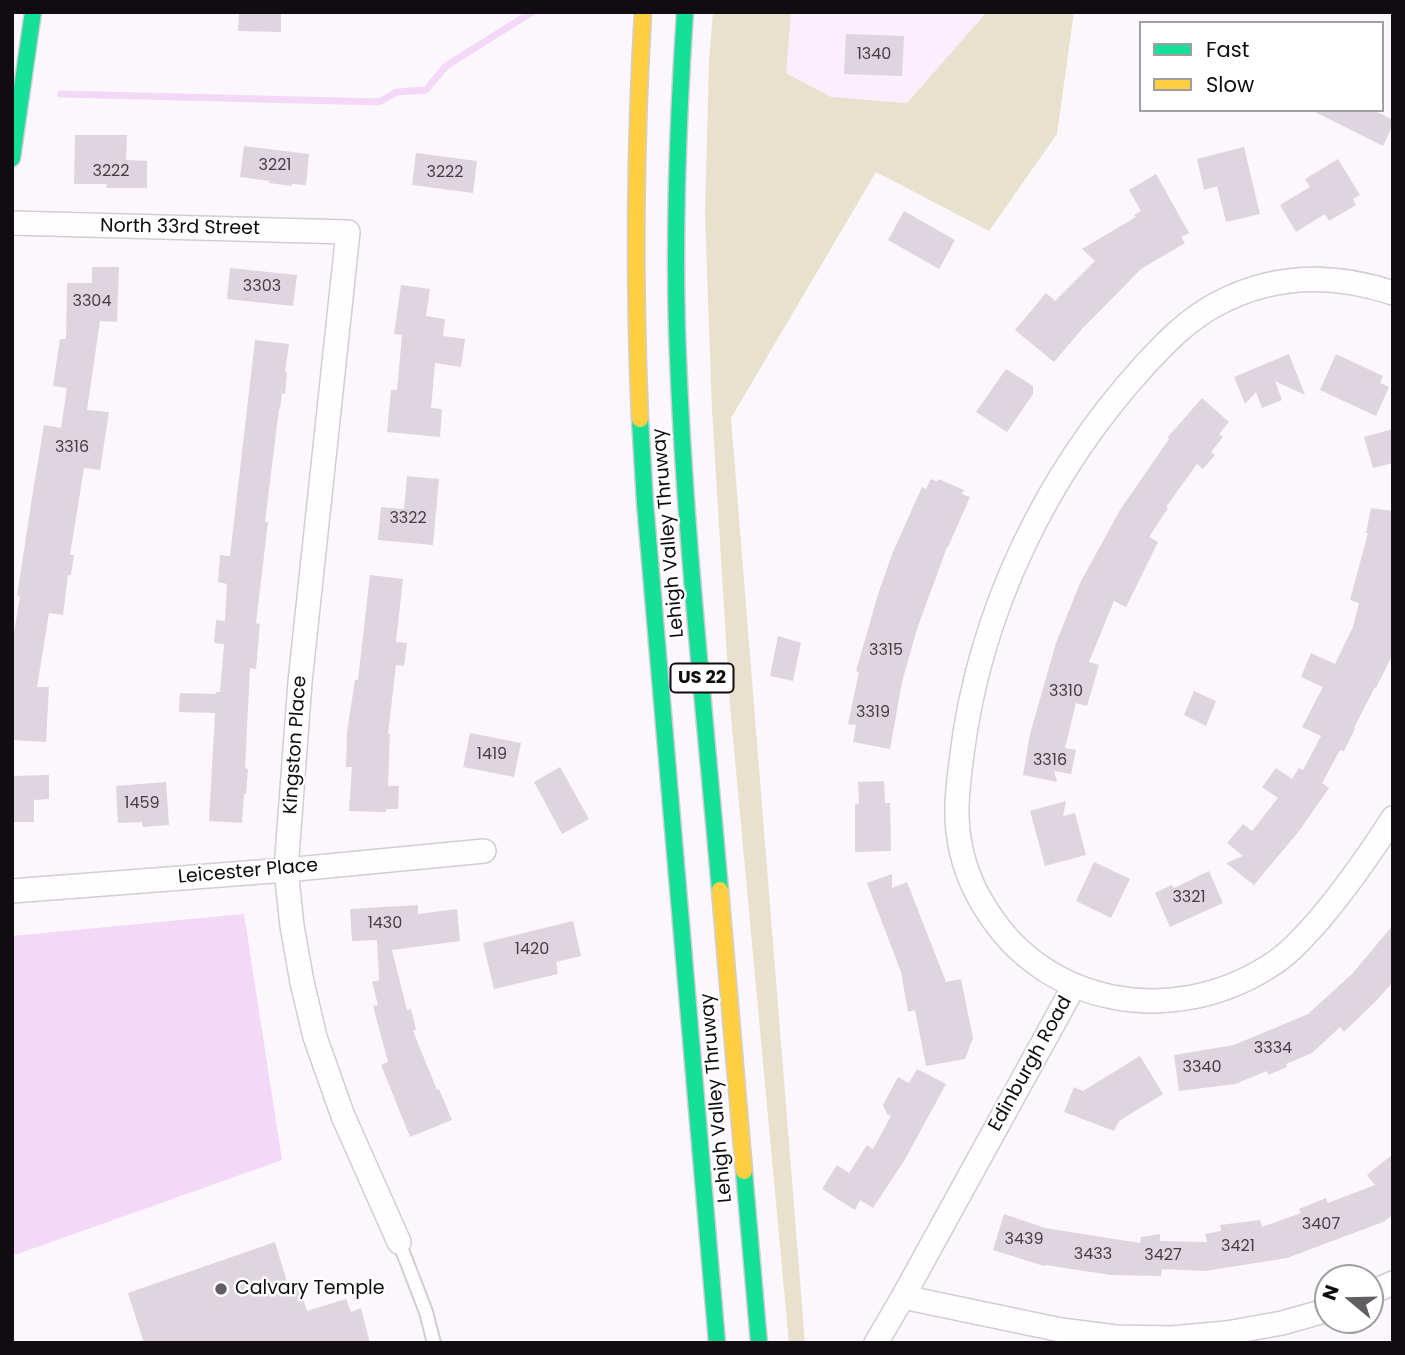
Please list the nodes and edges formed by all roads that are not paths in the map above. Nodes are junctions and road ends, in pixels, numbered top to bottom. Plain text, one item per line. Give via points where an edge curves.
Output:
1 (33, 12) edge
2 (643, 12) edge
3 (685, 12) edge
4 (12, 158) edge
5 (12, 223) edge
6 (348, 232) joint
7 (1393, 293) edge
8 (1393, 818) edge
9 (484, 851) dead end
10 (286, 870) junction
11 (12, 891) edge
12 (1074, 986) junction
13 (398, 1241) joint
14 (903, 1297) junction
15 (1314, 1314) edge
16 (434, 1343) edge
17 (717, 1343) edge
18 (759, 1343) edge
19 (876, 1343) edge

1 - 4 main road
2 - 17 main road, Lehigh Valley Thruway / US 22 via 635,151 639,415
3 - 18 main road, Lehigh Valley Thruway / US 22 via 676,241 681,413
5 - 6 street, North 33rd Street
6 - 10 street, Kingston Place via 300,682
7 - 12 street via 1333,279 1288,281 1242,292 1186,324 1119,393 1075,453 1026,541 975,683 957,796 958,831 973,885 995,924 1044,971
8 - 12 street, Edinburgh Road via 1338,897 1294,947 1246,980 1211,994 1146,1002
9 - 10 street, Leicester Place
10 - 11 street, Leicester Place
10 - 13 street, Kingston Place via 292,926 315,1037 343,1116
12 - 14 street, Edinburgh Road
13 - 16 lane
14 - 15 street via 1116,1337 1227,1333
14 - 19 street, Edinburgh Road

